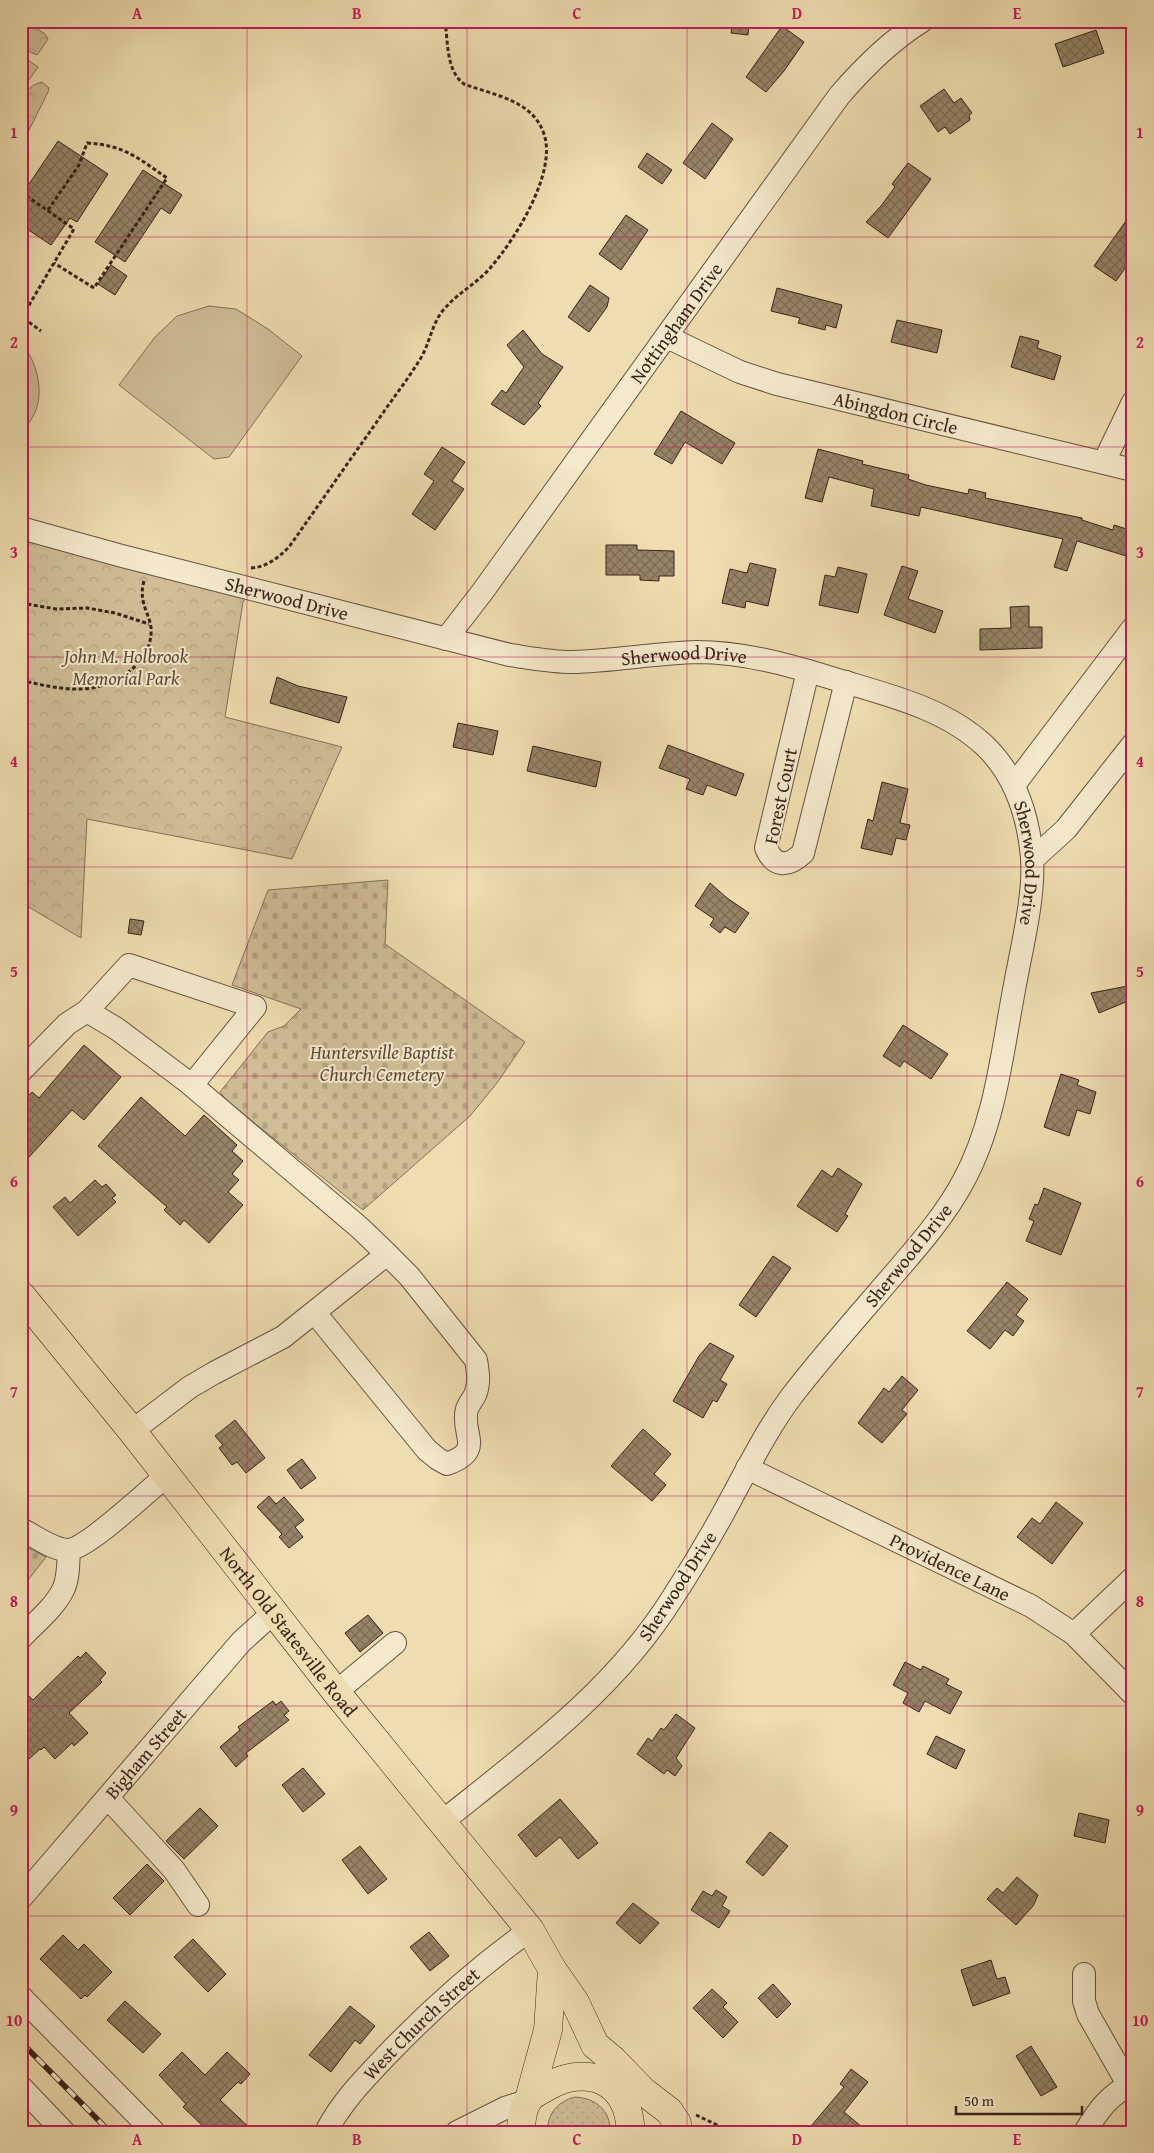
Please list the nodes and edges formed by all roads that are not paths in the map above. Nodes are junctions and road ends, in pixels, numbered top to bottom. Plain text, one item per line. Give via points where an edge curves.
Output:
1 (922, 21) edge
2 (667, 336) junction
3 (1133, 402) edge
4 (1104, 462) junction
5 (1133, 470) edge
6 (21, 528) edge
7 (1133, 628) edge
8 (446, 639) junction
9 (808, 671) junction
10 (846, 682) junction
11 (1133, 744) edge
12 (1014, 785) junction
13 (1032, 860) junction
14 (87, 1011) junction
15 (21, 1071) edge
16 (192, 1085) junction
17 (387, 1254) junction
18 (21, 1295) edge
19 (315, 1313) junction
20 (132, 1432) junction
21 (747, 1468) junction
22 (166, 1476) junction
23 (21, 1529) edge
24 (69, 1550) junction
25 (1133, 1578) edge
26 (274, 1612) junction
27 (1074, 1634) junction
28 (21, 1638) edge
29 (395, 1643) dead end
30 (336, 1692) junction
31 (1133, 1694) edge
32 (108, 1798) junction
33 (443, 1821) junction
34 (21, 1898) edge
35 (198, 1905) dead end
36 (530, 1930) junction
37 (552, 1969) junction
38 (1084, 1974) dead end
39 (21, 1997) edge
40 (595, 2045) junction
41 (1131, 2085) edge
42 (21, 2087) edge
43 (615, 2089) junction
44 (528, 2100) junction
45 (684, 2127) edge
46 (64, 2132) edge
47 (154, 2132) edge
48 (326, 2132) edge
49 (457, 2132) edge
50 (522, 2132) edge
51 (630, 2132) edge
52 (1085, 2132) edge

1 - 2 street, Nottingham Drive via 862,70 839,96
2 - 4 street, Abingdon Circle via 740,372 777,384
2 - 8 street, Nottingham Drive
3 - 4 street
4 - 5 street, Abingdon Circle
6 - 8 street, Sherwood Drive
7 - 12 street
8 - 9 street, Sherwood Drive via 541,660 573,662 705,652
9 - 10 street, Sherwood Drive
9 - 10 street, Forest Court via 766,848 771,859 782,864 795,861 803,853
10 - 12 street, Sherwood Drive via 947,718 986,747
11 - 13 street via 1066,829
12 - 13 street, Sherwood Drive via 1026,820
13 - 21 street, Sherwood Drive via 1032,887 997,1077 986,1126 964,1180 944,1214 917,1248 815,1366 773,1423
14 - 15 street via 67,1024
14 - 16 street via 117,1029
14 - 16 street via 129,965 255,1008
16 - 17 street
17 - 19 street
17 - 19 street via 476,1360 479,1376 476,1394 467,1409 470,1439 468,1450 459,1460 447,1464 427,1450
18 - 20 main road, North Old Statesville Road
19 - 20 street via 283,1337 190,1387
20 - 22 main road, North Old Statesville Road
21 - 27 street, Providence Lane via 1031,1606
21 - 33 street, Sherwood Drive via 672,1600 604,1686 528,1754
22 - 24 street via 93,1537
22 - 26 main road, North Old Statesville Road
23 - 24 street via 51,1545
24 - 28 street via 64,1589
25 - 27 street
26 - 30 main road, North Old Statesville Road
26 - 32 street, Bigham Street via 241,1642
27 - 31 street, Providence Lane
29 - 30 street
30 - 33 main road, North Old Statesville Road
32 - 34 street, Bigham Street
32 - 35 street via 174,1870
33 - 36 main road, North Old Statesville Road
36 - 37 main road, North Old Statesville Road
36 - 48 street, West Church Street via 487,1962 407,2034 341,2107
37 - 40 main road, North Old Statesville Road via 575,2002
37 - 44 main road via 548,2030
38 - 41 street via 1084,2001 1088,2014
39 - 47 street
40 - 43 main road, North Old Statesville Road via 595,2057
40 - 45 main road, North Old Statesville Road
41 - 52 street via 1117,2092 1103,2106
42 - 46 street
43 - 44 main road via 592,2077 572,2076 556,2081
43 - 45 main road, North Old Statesville Road via 655,2117
43 - 51 main road via 629,2115
44 - 49 street
44 - 50 main road via 522,2115

